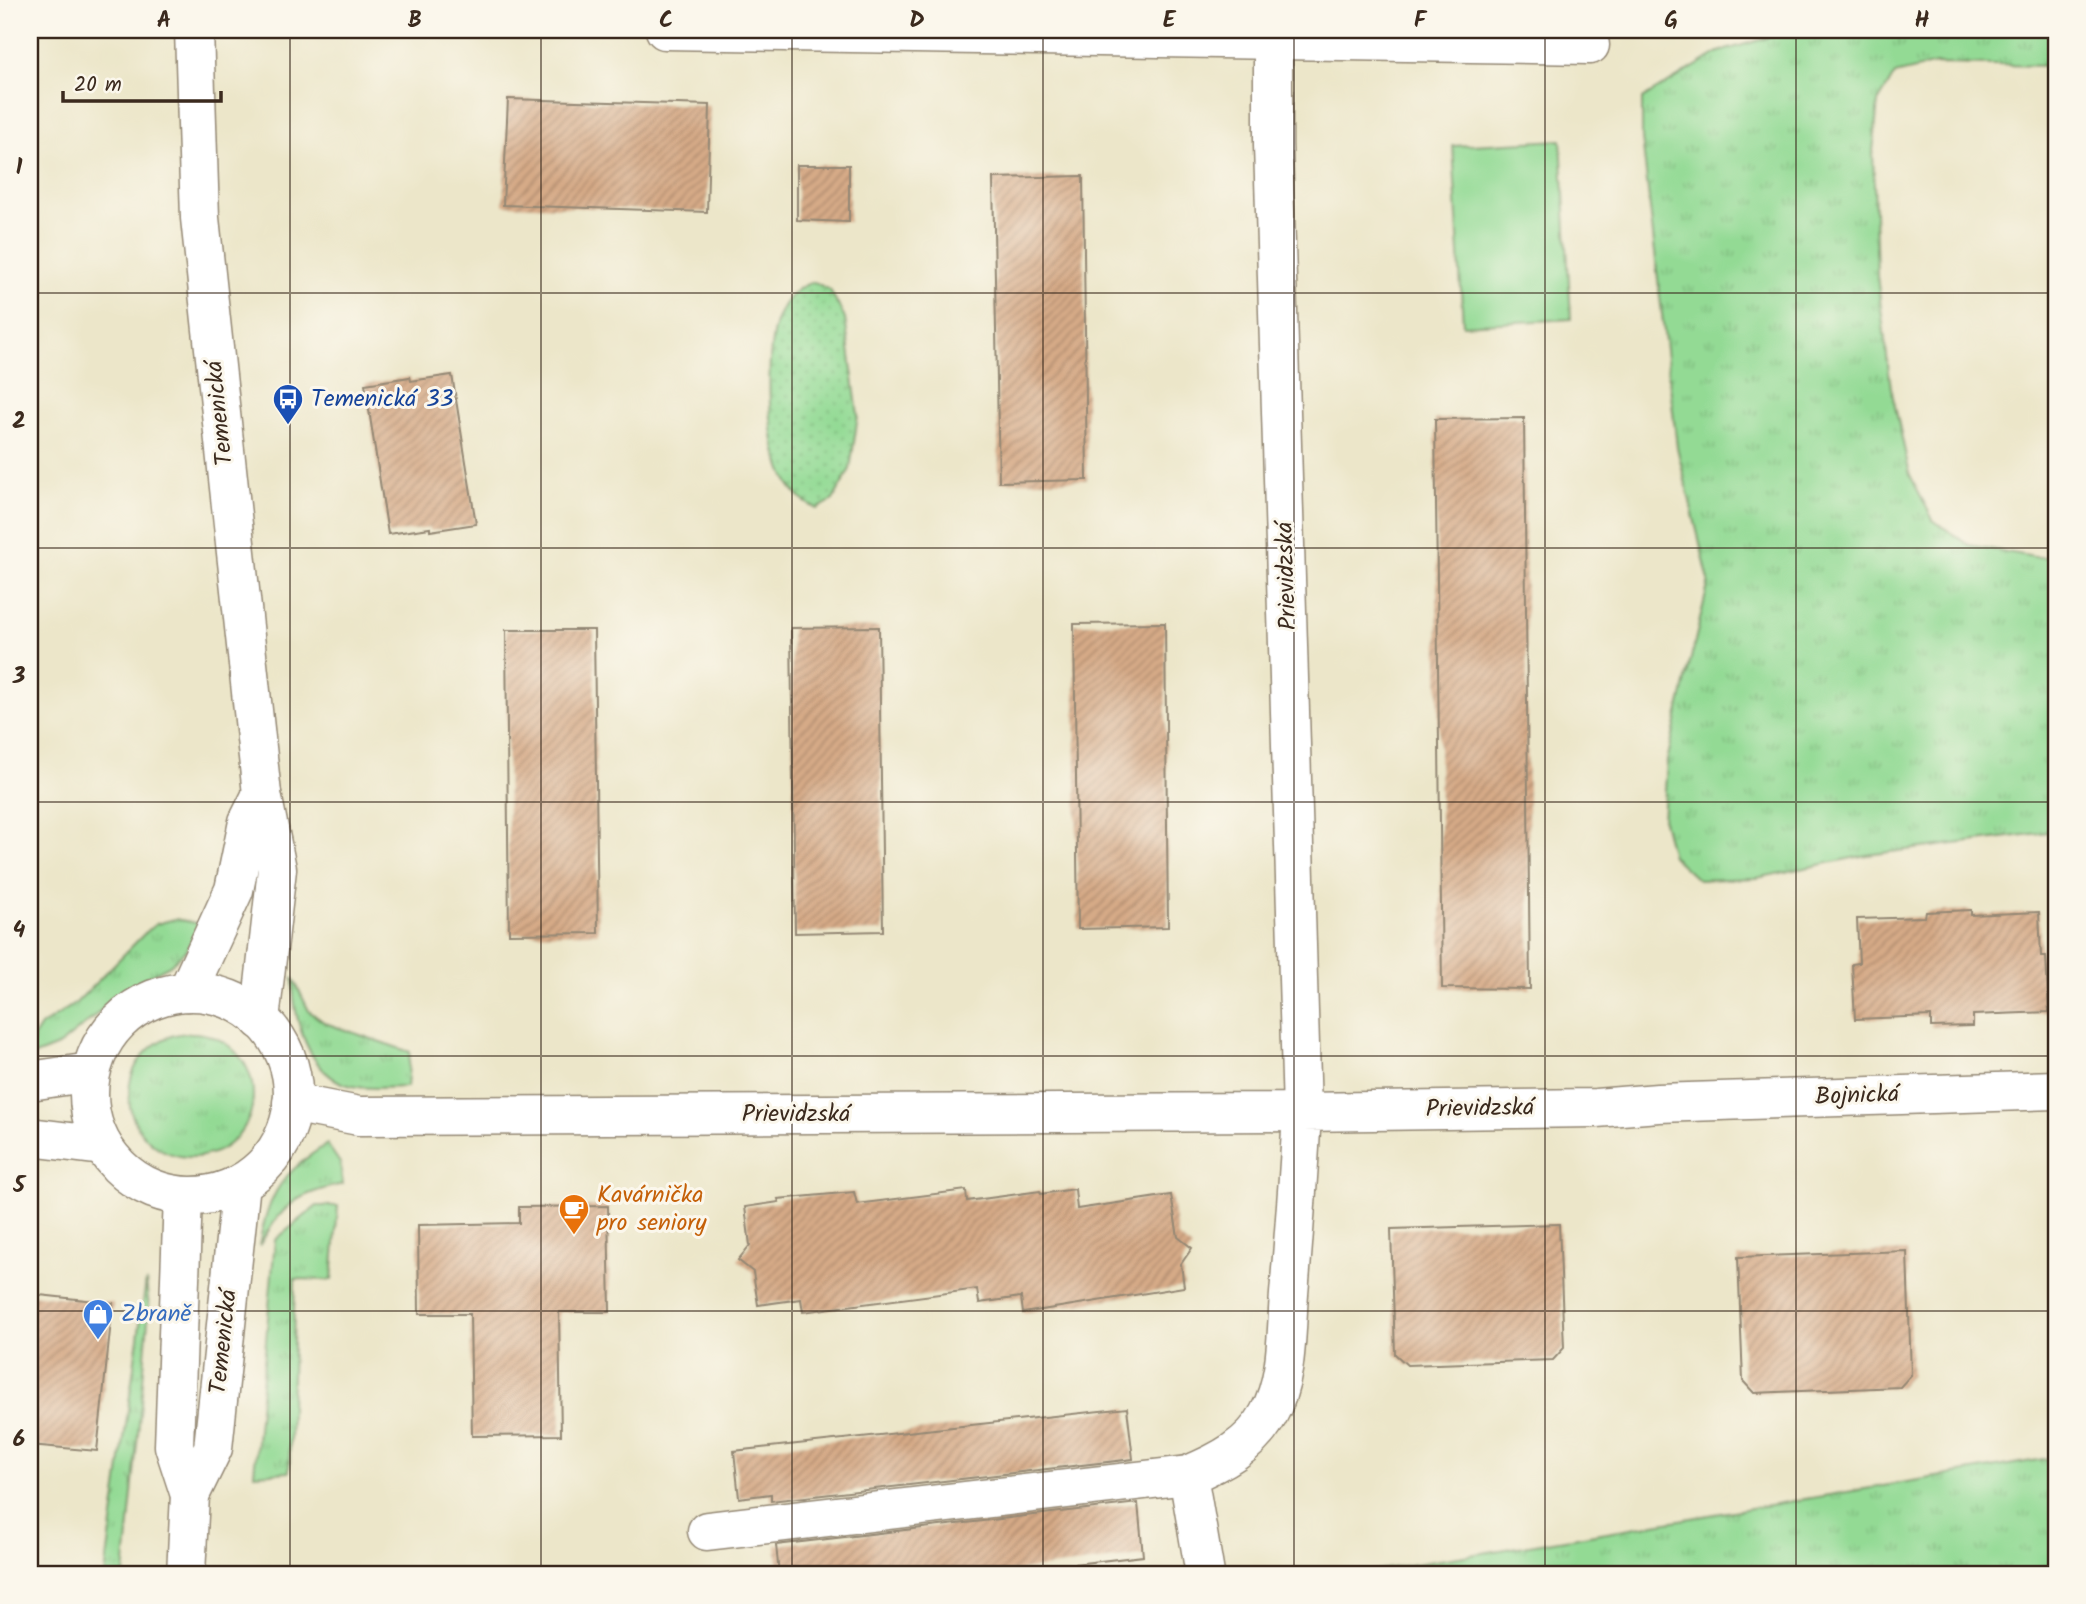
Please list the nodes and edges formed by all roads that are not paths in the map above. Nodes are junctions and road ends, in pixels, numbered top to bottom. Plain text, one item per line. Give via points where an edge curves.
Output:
1 (194, 30) edge
2 (665, 30) edge
3 (1273, 35) edge
4 (1590, 45) dead end
5 (262, 794) junction
6 (187, 992) junction
7 (260, 1020) junction
8 (91, 1072) junction
9 (30, 1081) edge
10 (2056, 1090) edge
11 (292, 1103) junction
12 (1658, 1103) joint
13 (1302, 1112) junction
14 (30, 1138) edge
15 (103, 1146) junction
16 (241, 1183) junction
17 (183, 1196) junction
18 (1188, 1475) junction
19 (190, 1495) junction
20 (707, 1531) dead end
21 (186, 1574) edge
22 (1205, 1574) edge

1 - 5 street, Temenická via 200,218
2 - 3 street
3 - 4 street
3 - 13 street, Prievidzská
5 - 6 street via 248,822 234,890
5 - 7 street, Temenická via 277,869
6 - 7 street via 238,1004
6 - 8 street via 154,999 125,1016 103,1041
7 - 11 street via 285,1058
8 - 9 street
8 - 15 street via 93,1123
10 - 12 street, Bojnická
11 - 13 street, Prievidzská via 359,1116
11 - 16 street via 277,1150
12 - 13 street, Prievidzská
13 - 18 street, Prievidzská via 1280,1386 1268,1416 1245,1444 1220,1462
14 - 15 street
15 - 17 street via 115,1162 146,1186
16 - 17 street via 202,1196
16 - 19 street, Temenická via 213,1448
17 - 19 street, Temenická via 174,1446
18 - 20 street, Prievidzská
18 - 22 street
19 - 21 street, Temenická

